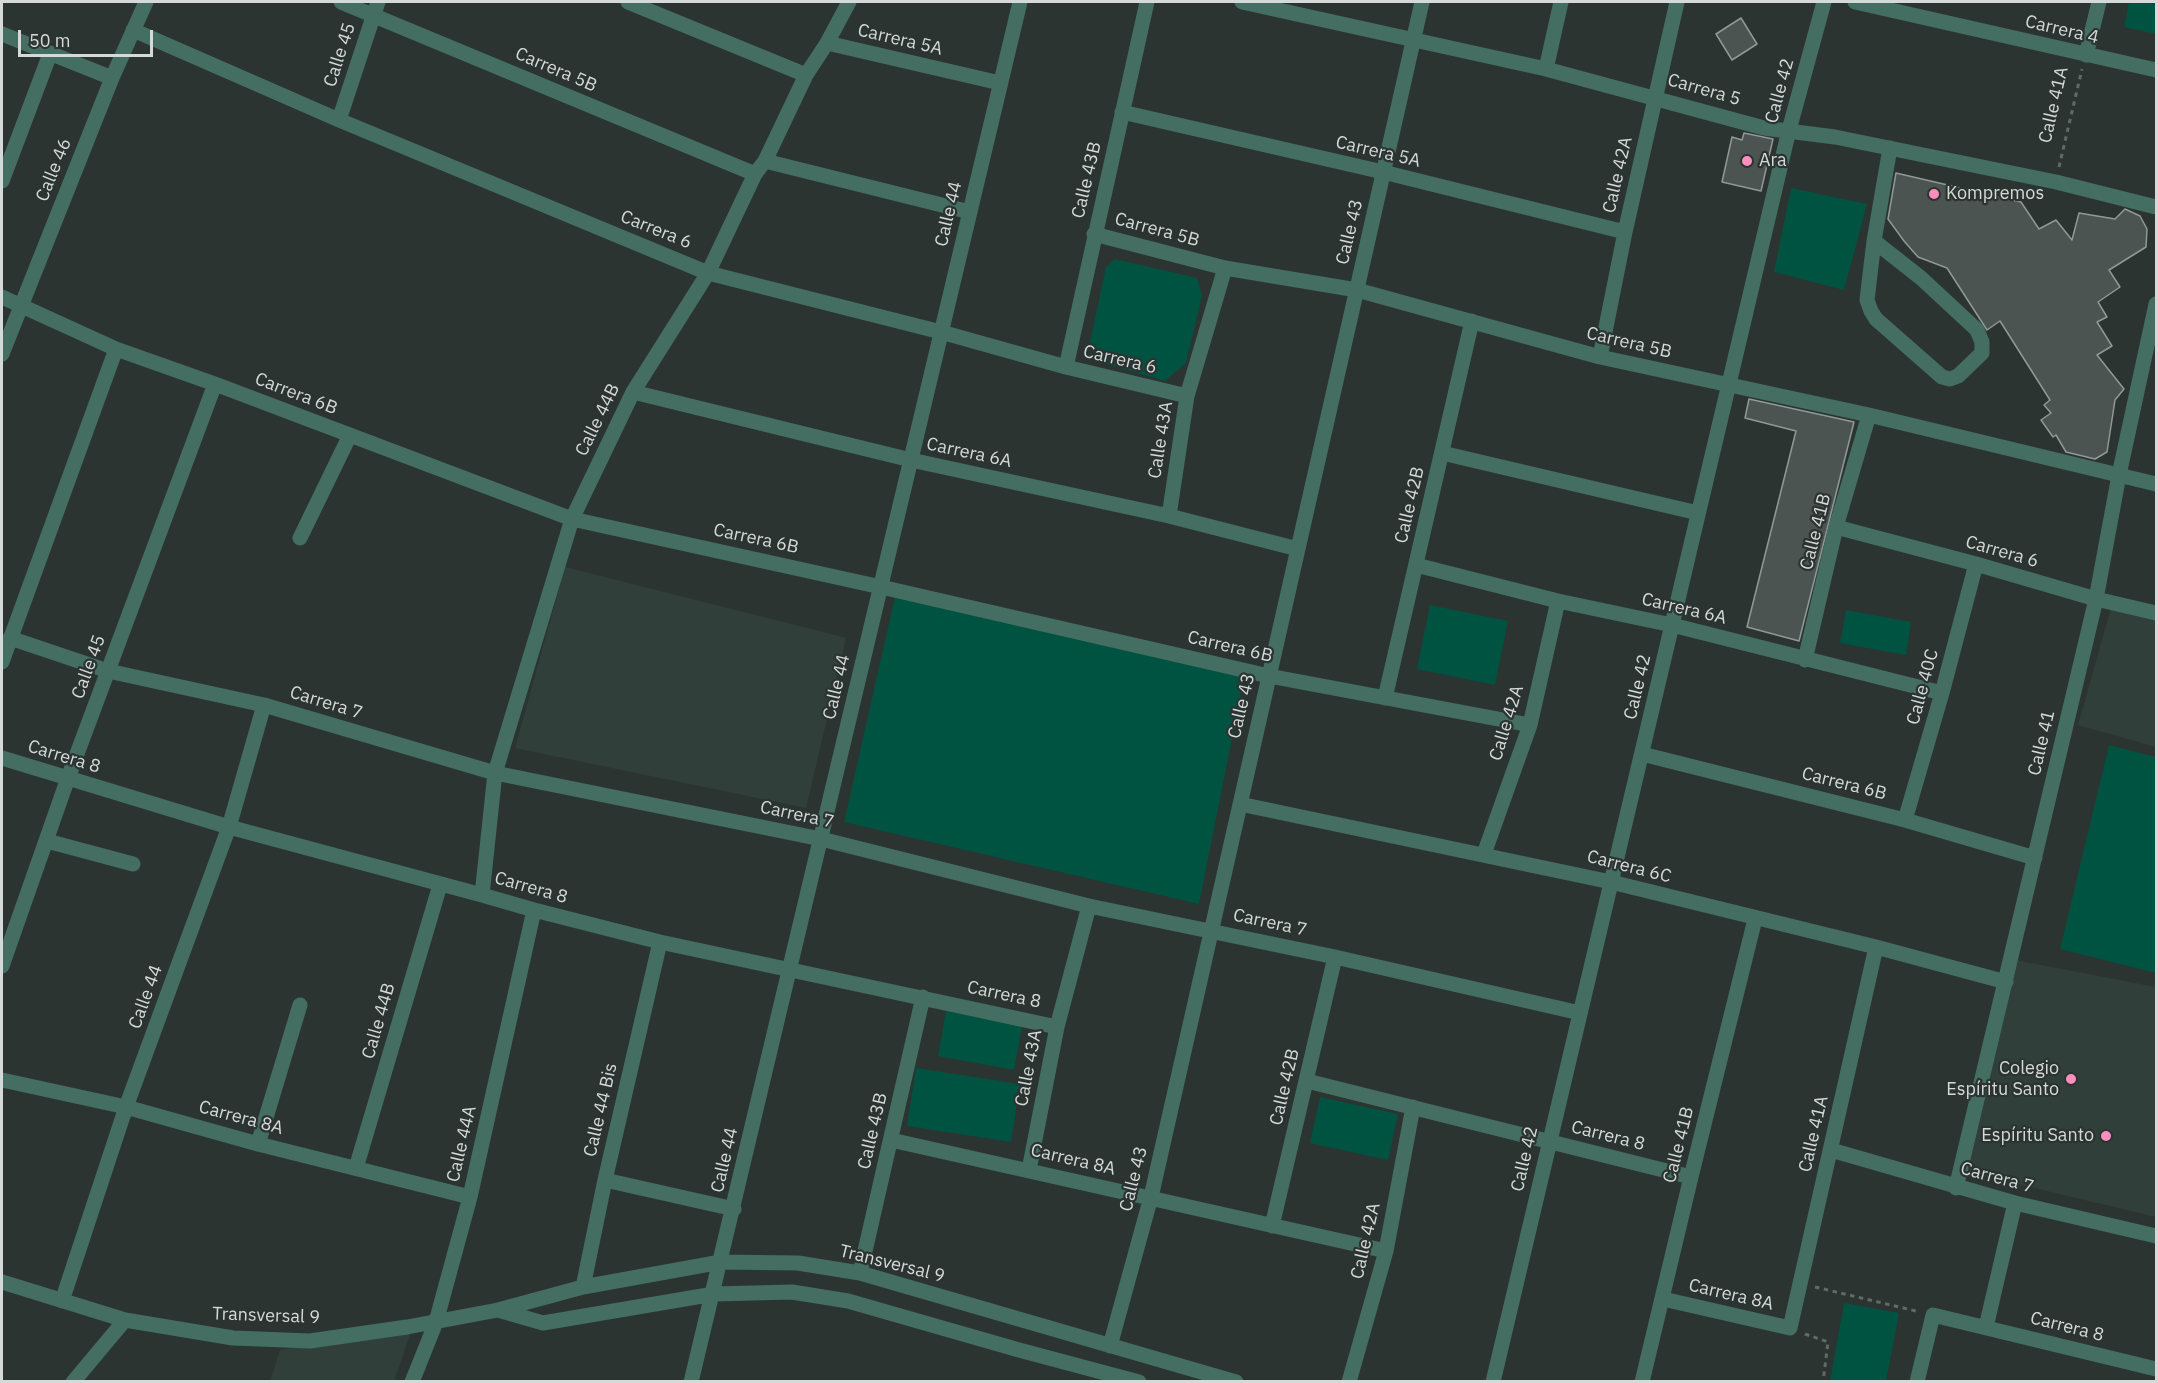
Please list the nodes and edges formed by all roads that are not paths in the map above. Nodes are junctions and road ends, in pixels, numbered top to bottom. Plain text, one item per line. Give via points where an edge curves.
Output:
1 (146, 2) edge
2 (341, 2) edge
3 (628, 2) edge
4 (849, 2) edge
5 (1020, 2) edge
6 (1147, 2) edge
7 (1242, 2) edge
8 (1422, 2) edge
9 (1561, 2) edge
10 (1677, 2) edge
11 (1824, 2) edge
12 (1855, 2) edge
13 (2099, 2) edge
14 (1290, 6) edge
15 (376, 8) edge
16 (133, 30) junction
17 (2, 34) edge
18 (1414, 38) junction
19 (827, 43) junction
20 (50, 54) junction
21 (2086, 55) junction
22 (1546, 69) junction
23 (2157, 70) edge
24 (806, 75) junction
25 (112, 78) junction
26 (1000, 83) junction
27 (1656, 97) junction
28 (1122, 112) junction
29 (339, 120) junction
30 (1789, 130) junction
31 (1890, 148) junction
32 (765, 161) junction
33 (1383, 172) junction
34 (755, 174) junction
35 (2, 181) edge
36 (2157, 207) edge
37 (970, 212) junction
38 (1625, 232) junction
39 (1095, 234) junction
40 (1874, 241) junction
41 (1225, 268) junction
42 (708, 273) junction
43 (1357, 290) junction
44 (2, 297) edge
45 (2157, 304) edge
46 (21, 306) junction
47 (1472, 321) junction
48 (941, 332) junction
49 (116, 349) junction
50 (2, 354) edge
51 (1600, 357) junction
52 (1066, 367) junction
53 (215, 384) junction
54 (1729, 385) junction
55 (633, 392) junction
56 (1187, 396) junction
57 (1869, 415) junction
58 (350, 435) junction
59 (1442, 453) junction
60 (911, 460) junction
61 (2119, 475) junction
62 (2157, 484) edge
63 (1698, 513) junction
64 (1169, 516) junction
65 (572, 519) junction
66 (1836, 527) junction
67 (300, 538) dead end
68 (1298, 549) junction
69 (1976, 564) junction
70 (1416, 566) junction
71 (881, 587) junction
72 (2096, 599) junction
73 (1558, 601) junction
74 (2157, 613) edge
75 (1672, 625) junction
76 (10, 638) junction
77 (1805, 660) junction
78 (2, 662) edge
79 (108, 670) junction
80 (1269, 676) junction
81 (1942, 693) junction
82 (1385, 698) junction
83 (264, 705) junction
84 (1530, 725) junction
85 (1642, 754) junction
86 (2, 758) edge
87 (495, 773) junction
88 (68, 778) junction
89 (1240, 804) junction
90 (1905, 820) junction
91 (230, 827) junction
92 (821, 839) junction
93 (47, 841) junction
94 (1484, 854) junction
95 (2035, 858) junction
96 (133, 864) dead end
97 (1611, 882) junction
98 (440, 885) junction
99 (482, 895) junction
100 (1089, 906) junction
101 (534, 910) junction
102 (1755, 919) junction
103 (1211, 930) junction
104 (660, 942) junction
105 (1876, 947) junction
106 (1335, 957) junction
107 (2, 966) edge
108 (790, 969) junction
109 (2006, 982) junction
110 (923, 997) junction
111 (300, 1005) dead end
112 (1580, 1013) junction
113 (1057, 1027) junction
114 (2, 1080) edge
115 (1307, 1081) junction
116 (126, 1107) junction
117 (1413, 1107) junction
118 (891, 1140) junction
119 (1550, 1142) junction
120 (258, 1144) junction
121 (1831, 1150) junction
122 (356, 1168) junction
123 (1029, 1170) junction
124 (1691, 1177) junction
125 (605, 1180) junction
126 (1956, 1188) junction
127 (470, 1197) junction
128 (1151, 1197) junction
129 (2015, 1203) junction
130 (734, 1209) junction
131 (1272, 1226) junction
132 (2157, 1236) edge
133 (1386, 1251) junction
134 (721, 1262) junction
135 (860, 1273) junction
136 (2, 1282) edge
137 (583, 1287) junction
138 (714, 1294) junction
139 (1663, 1299) junction
140 (62, 1301) junction
141 (498, 1310) junction
142 (125, 1320) junction
143 (436, 1322) junction
144 (1986, 1327) junction
145 (1790, 1328) joint
146 (1110, 1346) junction
147 (2157, 1368) edge
148 (73, 1382) edge
149 (412, 1382) edge
150 (691, 1382) edge
151 (1139, 1382) edge
152 (1236, 1382) edge
153 (1349, 1382) edge
154 (1493, 1382) edge
155 (1642, 1382) edge
156 (1917, 1382) edge

1 - 16 street, Calle 46
2 - 15 street, Carrera 5B
3 - 24 street
4 - 19 street, Calle 44B
5 - 26 street, Calle 44
6 - 28 street, Calle 43B
7 - 14 street, Carrera 5
8 - 18 street, Calle 43
9 - 22 street
10 - 27 street, Calle 42A
11 - 30 street, Calle 42
12 - 21 street, Carrera 4
13 - 21 street, Calle 41A
14 - 18 street, Carrera 5
15 - 29 street, Calle 45
15 - 34 street, Carrera 5B
16 - 25 street, Calle 46
16 - 29 street, Carrera 6
17 - 20 street
18 - 22 street, Carrera 5
18 - 33 street, Calle 43
19 - 24 street, Calle 44B
19 - 26 street, Carrera 5A
20 - 25 street
20 - 35 street
21 - 23 street, Carrera 4
22 - 27 street, Carrera 5
24 - 32 street, Calle 44B
25 - 46 street, Calle 46
26 - 37 street, Calle 44
27 - 30 street, Carrera 5 via 1764,128
27 - 38 street, Calle 42A
28 - 33 street, Carrera 5A
28 - 39 street, Calle 43B
29 - 42 street, Carrera 6
30 - 31 street, Carrera 5
30 - 54 street, Calle 42
31 - 36 street, Carrera 5
31 - 40 street
32 - 34 street, Calle 44B
32 - 37 street
33 - 38 street, Carrera 5A
33 - 43 street, Calle 43
34 - 42 street, Calle 44B
37 - 48 street, Calle 44
38 - 51 street, Calle 42A
39 - 41 street, Carrera 5B
39 - 52 street, Calle 43B
40 - 40 street via 1977,330 1982,353 1958,376 1942,377 1871,311 1867,300
41 - 43 street, Carrera 5B
41 - 56 street, Calle 43A
42 - 48 street, Carrera 6
42 - 55 street, Calle 44B
43 - 47 street, Carrera 5B
43 - 68 street, Calle 43
44 - 46 street, Carrera 6B
45 - 61 street, Calle 41
46 - 49 street, Carrera 6B
46 - 50 street, Calle 46
47 - 51 street, Carrera 5B
47 - 59 street, Calle 42B
48 - 52 street, Carrera 6
48 - 60 street, Calle 44
49 - 53 street, Carrera 6B
49 - 76 street
51 - 54 street, Carrera 5B
52 - 56 street, Carrera 6
53 - 58 street, Carrera 6B
53 - 79 street, Calle 45
54 - 57 street, Carrera 5B
54 - 63 street, Calle 42
55 - 60 street, Carrera 6A
55 - 65 street, Calle 44B
56 - 64 street, Calle 43A
57 - 61 street, Carrera 5B
57 - 66 street, Calle 41B
58 - 65 street, Carrera 6B
58 - 67 street
59 - 63 street
59 - 70 street, Calle 42B
60 - 64 street, Carrera 6A
60 - 71 street, Calle 44
61 - 62 street, Carrera 5B
61 - 72 street, Calle 41
63 - 75 street, Calle 42
64 - 68 street, Carrera 6A
65 - 71 street, Carrera 6B
65 - 87 street, Calle 44B
66 - 69 street, Carrera 6
66 - 77 street, Calle 41B
68 - 80 street, Calle 43
69 - 72 street, Carrera 6
69 - 81 street, Calle 40C
70 - 73 street, Carrera 6A
70 - 82 street, Calle 42B
71 - 80 street, Carrera 6B
71 - 92 street, Calle 44
72 - 74 street, Carrera 6
72 - 95 street, Calle 41
73 - 75 street, Carrera 6A
73 - 84 street, Calle 42A
75 - 77 street, Carrera 6A
75 - 85 street, Calle 42
76 - 78 street
76 - 79 street, Carrera 7
77 - 81 street, Carrera 6A
79 - 83 street, Carrera 7
79 - 88 street, Calle 45
80 - 82 street, Carrera 6B
80 - 89 street, Calle 43
81 - 90 street, Calle 40C
82 - 84 street, Carrera 6B
83 - 87 street, Carrera 7
83 - 91 street, Calle 44
84 - 94 street, Calle 42A
85 - 90 street, Carrera 6B
85 - 97 street, Calle 42
86 - 88 street, Carrera 8
87 - 92 street, Carrera 7
87 - 99 street, Calle 44B
88 - 91 street, Carrera 8
88 - 93 street, Calle 45
89 - 94 street, Carrera 6C
89 - 103 street, Calle 43
90 - 95 street, Carrera 6B
91 - 98 street, Carrera 8
91 - 116 street, Calle 44
92 - 100 street, Carrera 7
92 - 108 street, Calle 44
93 - 96 street
93 - 107 street, Calle 45
94 - 97 street, Carrera 6C
95 - 109 street, Calle 41
97 - 102 street, Carrera 6C
97 - 112 street, Calle 42
98 - 99 street, Carrera 8
98 - 122 street, Calle 44B
99 - 101 street, Carrera 8
100 - 103 street, Carrera 7
100 - 113 street, Calle 43A
101 - 104 street, Carrera 8
101 - 127 street, Calle 44A
102 - 105 street, Carrera 6C
102 - 124 street, Calle 41B
103 - 106 street, Carrera 7
103 - 128 street, Calle 43
104 - 108 street, Carrera 8
104 - 125 street, Calle 44 Bis
105 - 109 street, Carrera 6C
105 - 121 street, Calle 41A
106 - 112 street, Carrera 7
106 - 115 street, Calle 42B
108 - 110 street, Carrera 8
108 - 130 street, Calle 44
109 - 126 street, Calle 41
110 - 113 street, Carrera 8
110 - 118 street, Calle 43B
111 - 120 street
112 - 119 street, Calle 42
113 - 123 street, Calle 43A
114 - 116 street, Carrera 8A
115 - 117 street, Carrera 8
115 - 131 street, Calle 42B
116 - 120 street, Carrera 8A
116 - 140 street, Calle 44
117 - 119 street, Carrera 8
117 - 133 street, Calle 42A
118 - 123 street, Carrera 8A
118 - 135 street, Calle 43B
119 - 124 street, Carrera 8
119 - 154 street, Calle 42
120 - 122 street, Carrera 8A
121 - 126 street, Carrera 7
121 - 145 street, Calle 41A
122 - 127 street, Carrera 8A
123 - 128 street, Carrera 8A
124 - 139 street, Calle 41B
125 - 130 street
125 - 137 street, Calle 44 Bis
126 - 129 street, Carrera 7
127 - 143 street, Calle 44A
128 - 131 street, Carrera 8A
128 - 146 street, Calle 43
129 - 132 street, Carrera 7
129 - 144 street
130 - 134 street, Calle 44
131 - 133 street, Carrera 8A
133 - 153 street, Calle 42A
134 - 135 street, Transversal 9 via 798,1263
134 - 137 street, Transversal 9
134 - 138 street, Calle 44
135 - 146 street, Transversal 9
136 - 140 street, Transversal 9
137 - 141 street, Transversal 9
138 - 141 street, Transversal 9 via 543,1323
138 - 150 street, Calle 44
138 - 151 street, Transversal 9 via 792,1292 848,1301
139 - 145 street, Carrera 8A
139 - 155 street, Calle 41B
140 - 142 street, Transversal 9
141 - 143 street, Transversal 9
142 - 143 street, Transversal 9 via 233,1338 310,1341
142 - 148 street
143 - 149 street, Calle 44A
144 - 147 street, Carrera 8
144 - 156 street, Carrera 8 via 1933,1315
146 - 152 street, Transversal 9

